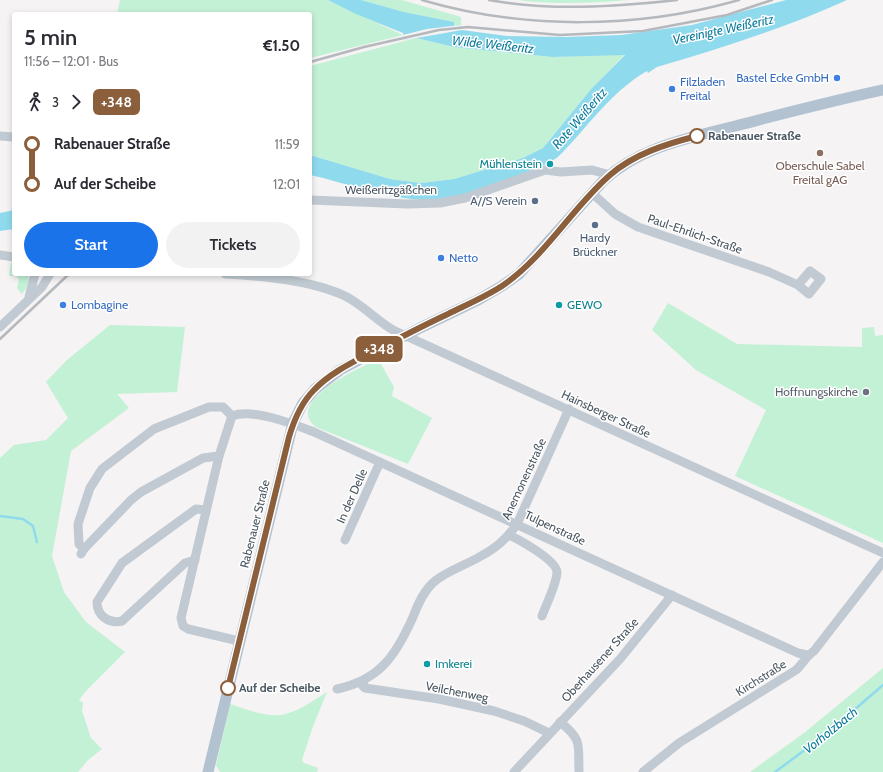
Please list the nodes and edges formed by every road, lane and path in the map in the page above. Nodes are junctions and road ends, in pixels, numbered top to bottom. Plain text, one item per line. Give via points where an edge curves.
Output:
1 (883, 90) edge
2 (0, 136) edge
3 (12, 137) edge
4 (610, 175) junction
5 (592, 193) junction
6 (312, 200) edge
7 (0, 255) edge
8 (12, 257) edge
9 (36, 276) edge
10 (49, 276) edge
11 (249, 276) edge
12 (798, 285) dead end
13 (27, 301) junction
14 (0, 327) edge
15 (405, 336) junction
16 (569, 409) junction
17 (232, 416) junction
18 (293, 423) junction
19 (219, 456) junction
20 (380, 462) junction
21 (206, 510) junction
22 (517, 524) junction
23 (509, 535) junction
24 (345, 540) dead end
25 (883, 553) edge
26 (195, 560) junction
27 (883, 562) edge
28 (672, 595) junction
29 (542, 616) dead end
30 (239, 641) junction
31 (807, 655) junction
32 (364, 681) junction
33 (337, 689) dead end
34 (560, 722) junction
35 (550, 733) junction
36 (208, 772) edge
37 (516, 772) edge
38 (579, 772) edge
39 (643, 772) edge

1 - 4 main road, Rabenauer Straße via 675,142 640,155
2 - 3 street
4 - 5 main road, Rabenauer Straße
4 - 6 street, Weißeritzgäßchen via 592,170 545,170 477,194 440,203
5 - 12 street, Paul-Ehrlich-Straße via 614,214 642,229 770,272
5 - 15 main road, Rabenauer Straße via 518,274 478,300
7 - 8 street
9 - 13 street
10 - 13 street via 42,287
11 - 15 street, Hainsberger Straße via 273,278 345,296 384,325
13 - 14 street
15 - 16 street, Hainsberger Straße
15 - 18 main road, Rabenauer Straße via 327,378 306,400
16 - 22 street, Anemonenstraße
16 - 25 street, Hainsberger Straße
17 - 18 street via 246,413
17 - 19 street
17 - 19 street via 223,407 209,407 154,429 102,469 90,488 78,524 79,544 83,552 141,492 203,458
18 - 20 street, Tulpenstraße
18 - 30 main road, Rabenauer Straße
19 - 21 street
20 - 22 street, Tulpenstraße
20 - 24 street, In der Delle
21 - 26 street
21 - 26 street via 196,509 122,563 97,602 100,614 111,621 122,621 185,563
22 - 23 street, Anemonenstraße
22 - 28 street, Tulpenstraße
23 - 29 street via 539,553 555,567 555,580
23 - 32 street, Anemonenstraße via 482,556 435,581 426,590 394,654
26 - 30 street via 181,618 183,626 202,634
27 - 31 street, Kirchstraße via 814,651
28 - 31 street, Tulpenstraße
28 - 34 street, Oberhausener Straße via 620,660
30 - 36 main road, Rabenauer Straße
31 - 39 street, Kirchstraße via 791,674 679,743
32 - 33 street, Anemonenstraße
32 - 35 street, Veilchenweg via 362,685 365,688 439,699 494,711
34 - 35 street, Oberhausener Straße
34 - 38 street via 579,741
35 - 37 street, Oberhausener Straße

